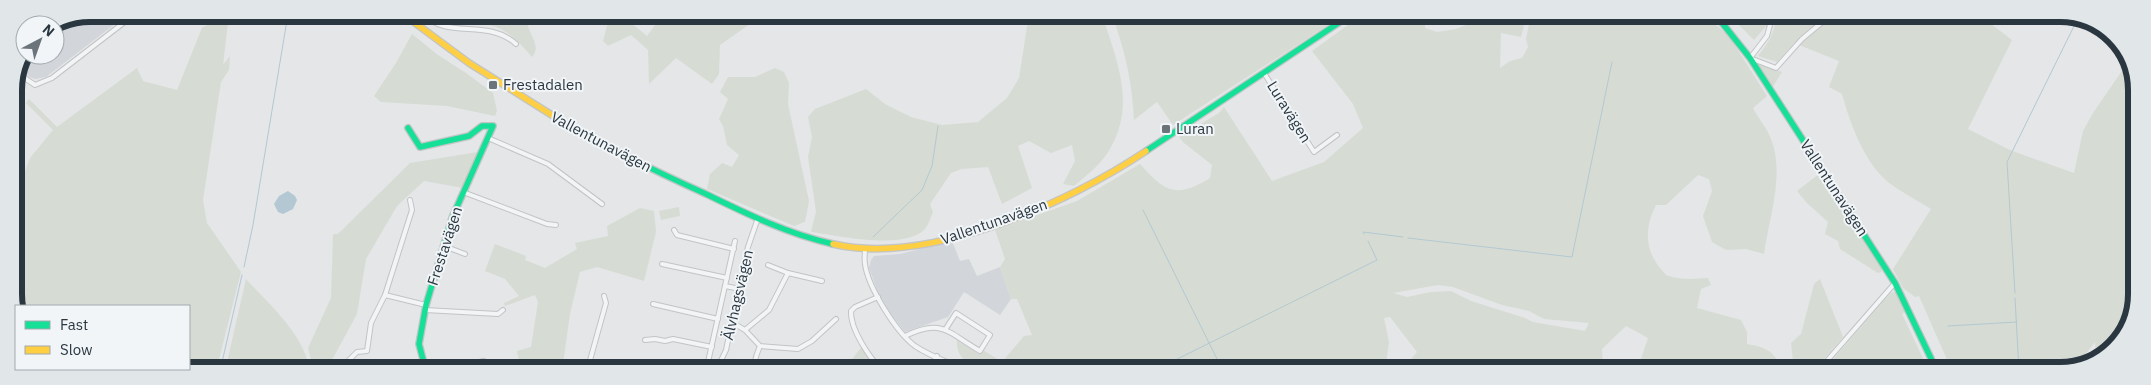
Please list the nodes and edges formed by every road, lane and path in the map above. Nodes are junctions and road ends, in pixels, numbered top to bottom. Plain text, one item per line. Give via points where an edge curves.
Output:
1 (125, 22) edge
2 (414, 22) edge
3 (430, 22) edge
4 (1340, 22) edge
5 (1723, 22) edge
6 (1771, 22) edge
7 (1821, 22) edge
8 (516, 44) dead end
9 (1750, 58) junction
10 (1264, 73) junction
11 (24, 77) edge
12 (408, 128) dead end
13 (1337, 135) dead end
14 (488, 138) junction
15 (463, 192) junction
16 (410, 200) dead end
17 (602, 204) dead end
18 (758, 218) junction
19 (556, 225) dead end
20 (674, 230) dead end
21 (735, 241) dead end
22 (444, 246) junction
23 (734, 248) junction
24 (865, 249) junction
25 (466, 254) dead end
26 (662, 264) dead end
27 (768, 265) dead end
28 (788, 273) junction
29 (727, 278) junction
30 (822, 281) dead end
31 (1895, 284) junction
32 (726, 286) junction
33 (740, 290) junction
34 (385, 295) junction
35 (604, 296) dead end
36 (878, 297) junction
37 (653, 304) dead end
38 (425, 308) junction
39 (503, 310) dead end
40 (718, 319) junction
41 (836, 319) dead end
42 (733, 323) junction
43 (745, 330) junction
44 (945, 330) junction
45 (905, 336) junction
46 (645, 340) dead end
47 (760, 346) junction
48 (712, 347) junction
49 (937, 356) junction
50 (347, 362) edge
51 (425, 362) edge
52 (590, 362) edge
53 (708, 362) edge
54 (720, 362) edge
55 (755, 362) edge
56 (873, 362) edge
57 (934, 362) edge
58 (949, 362) edge
59 (1826, 362) edge
60 (1933, 362) edge

1 - 11 street via 52,78 35,85
2 - 18 main road, Vallentunavägen via 491,79 540,110 628,158
3 - 8 street via 442,27 499,33
4 - 10 main road, Vallentunavägen
5 - 9 main road, Vallentunavägen
6 - 9 street via 1767,36
7 - 9 street via 1776,68
9 - 31 main road, Vallentunavägen
10 - 13 street, Luravägen via 1314,152
10 - 24 main road, Vallentunavägen via 1126,165 1072,195 981,230 941,241
12 - 14 main road, Frestavägen via 420,148 469,136 482,126 493,126
14 - 15 main road, Frestavägen
14 - 17 street via 548,164
15 - 19 street
15 - 22 main road, Frestavägen
16 - 34 street via 412,210
18 - 24 main road, Vallentunavägen via 831,244
18 - 33 street, Älvhagsvägen via 748,247
20 - 23 street via 677,235
21 - 23 street
22 - 25 street
22 - 38 main road, Frestavägen
23 - 29 street
24 - 36 street via 865,264
26 - 29 street
27 - 28 street
28 - 30 street
28 - 43 street via 769,310
29 - 32 street
31 - 59 street
31 - 60 main road, Vallentunavägen
32 - 33 street
32 - 40 street
33 - 42 street, Älvhagsvägen
34 - 38 street
34 - 50 street via 371,323 367,351 356,352
35 - 52 street via 606,303
36 - 45 street
36 - 56 street via 856,307 851,311 850,319
37 - 40 street
38 - 39 street via 498,314
38 - 51 main road, Frestavägen via 420,344
40 - 48 street
41 - 47 street via 812,341 798,348
42 - 43 street
42 - 54 street, Älvhagsvägen
43 - 47 street
44 - 44 street via 980,351 990,335 956,313
44 - 45 street via 937,326 922,328
45 - 49 street via 916,346
46 - 48 street via 673,339
47 - 55 street
48 - 53 street
49 - 57 street
49 - 58 street

